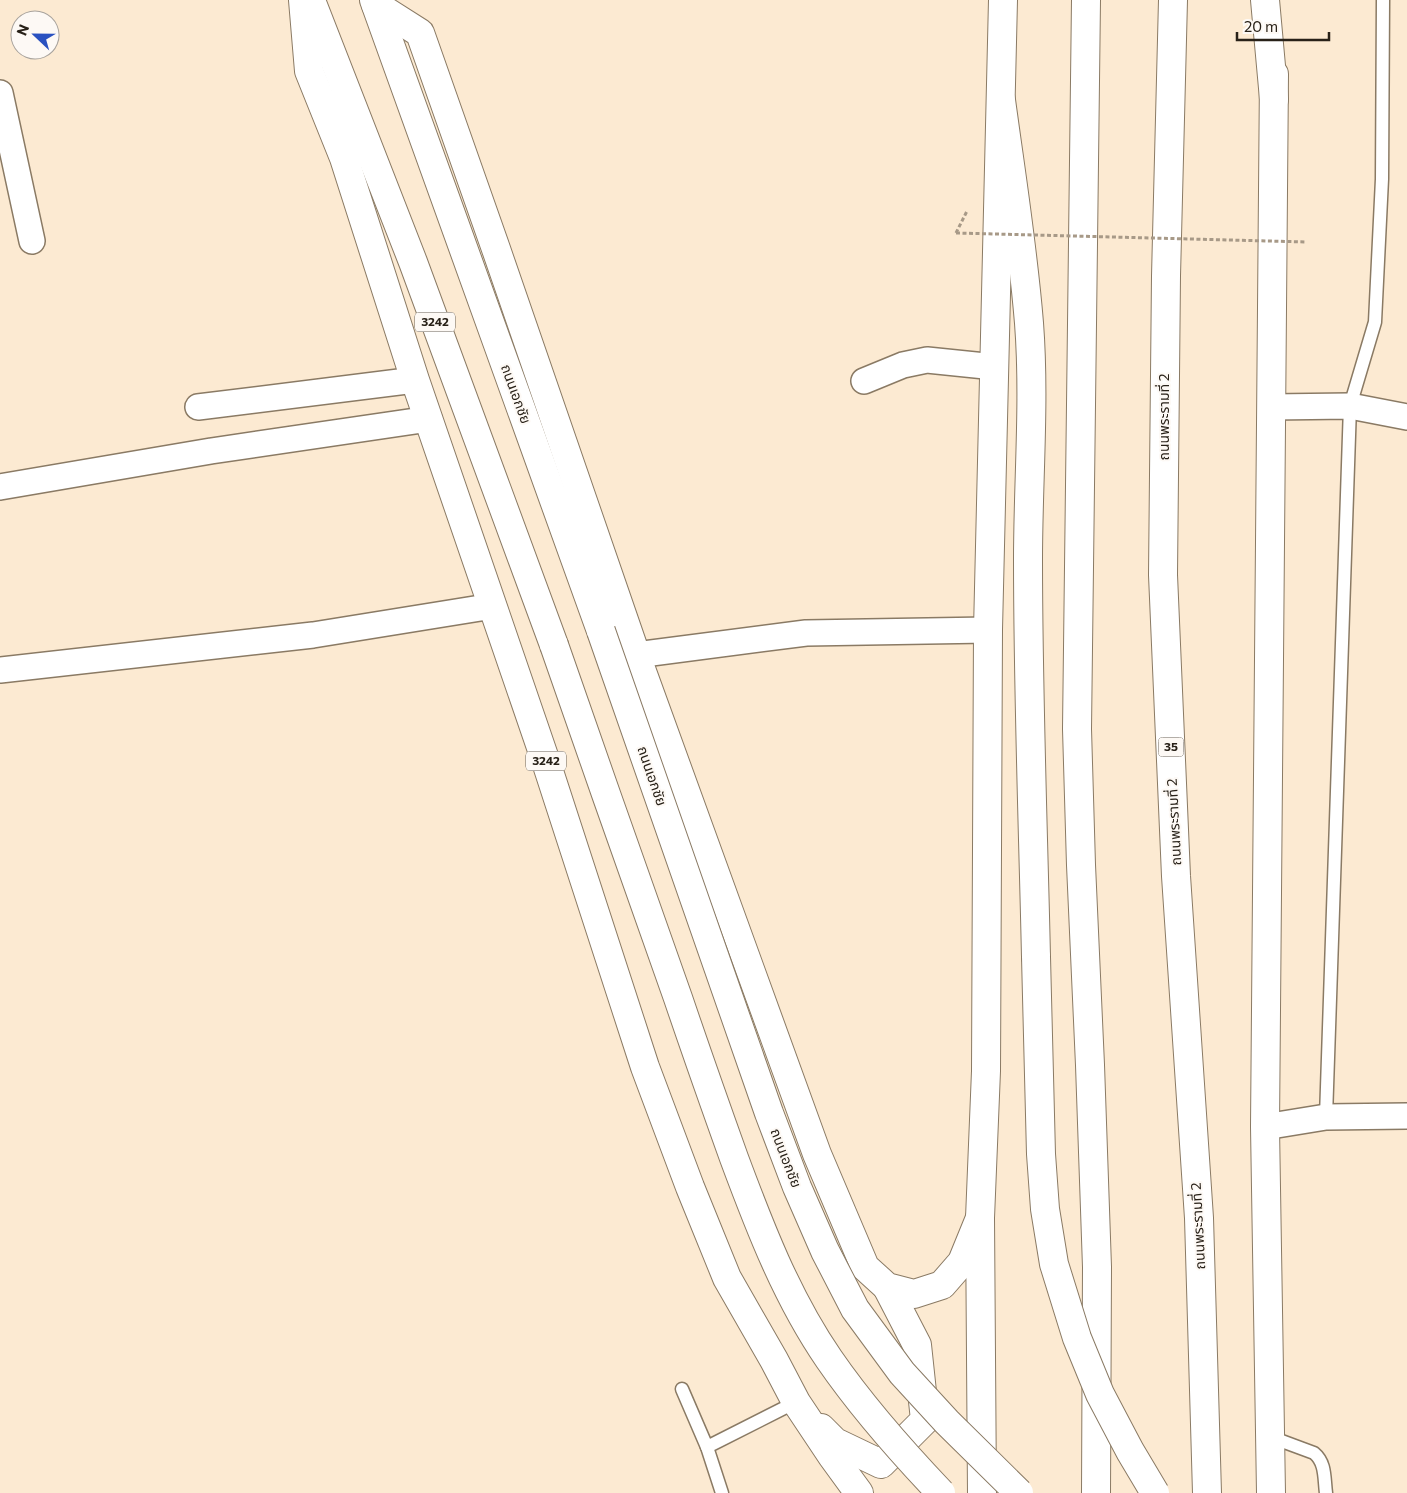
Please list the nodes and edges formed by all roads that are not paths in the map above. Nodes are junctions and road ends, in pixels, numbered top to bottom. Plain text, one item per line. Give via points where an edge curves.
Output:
1 (303, 0) edge
2 (311, 0) edge
3 (1003, 0) edge
4 (1086, 0) edge
5 (1173, 0) edge
6 (1265, 0) edge
7 (1275, 0) edge
8 (1383, 0) edge
9 (375, 3) edge
10 (0, 93) edge
11 (1274, 99) junction
12 (1001, 100) junction
13 (32, 241) dead end
14 (995, 367) junction
15 (415, 380) junction
16 (864, 380) dead end
17 (1350, 406) junction
18 (198, 407) dead end
19 (1271, 407) junction
20 (1407, 417) edge
21 (429, 419) junction
22 (0, 487) edge
23 (493, 606) junction
24 (988, 630) junction
25 (636, 655) junction
26 (0, 670) edge
27 (1407, 1116) edge
28 (1326, 1117) junction
29 (1265, 1127) junction
30 (980, 1218) junction
31 (887, 1287) junction
32 (682, 1389) dead end
33 (796, 1402) junction
34 (1271, 1437) junction
35 (706, 1447) junction
36 (722, 1493) edge
37 (859, 1493) edge
38 (941, 1493) edge
39 (982, 1493) edge
40 (1019, 1493) edge
41 (1096, 1493) edge
42 (1155, 1493) edge
43 (1207, 1493) edge
44 (1271, 1493) edge
45 (1326, 1493) edge

1 - 15 main road, 3242 via 308,71 344,158
2 - 38 main road, 3242, bridge via 413,262 554,645 753,1210 778,1269 828,1358 861,1402
3 - 12 main road
4 - 41 main road via 1077,729 1097,1267
5 - 43 main road, ถนนพระรามที่ 2 / 35 via 1163,575 1176,876 1199,1218
6 - 11 main road
7 - 11 main road
8 - 17 lane via 1382,179 1375,322
9 - 25 main road, ถนนเอกชัย via 420,33
9 - 40 main road, ถนนเอกชัย, bridge via 602,630 769,1113 824,1250 854,1309 902,1374
10 - 13 street
11 - 19 main road
12 - 14 main road
12 - 42 main road, bridge via 1029,324 1028,606 1045,1209 1054,1264 1077,1338 1100,1394
14 - 16 street via 928,360 903,365
14 - 24 main road
15 - 18 street
15 - 21 main road, 3242
17 - 19 street
17 - 20 street
17 - 28 lane
19 - 29 main road
21 - 22 street
21 - 23 main road, 3242
23 - 26 street via 313,635
23 - 33 main road, 3242 via 645,1067 690,1188 727,1278
24 - 25 street via 806,632
24 - 30 main road via 986,1071
25 - 31 main road, ถนนเอกชัย via 817,1154 866,1267
27 - 28 street
28 - 29 street
29 - 34 main road
30 - 31 main road, ถนนเอกชัย via 962,1262 942,1285 914,1294
30 - 39 main road
31 - 33 main road via 918,1346 924,1420 881,1464 835,1442
32 - 35 lane
33 - 35 lane
33 - 37 main road, 3242
34 - 44 main road
34 - 45 lane via 1320,1458
35 - 36 lane

